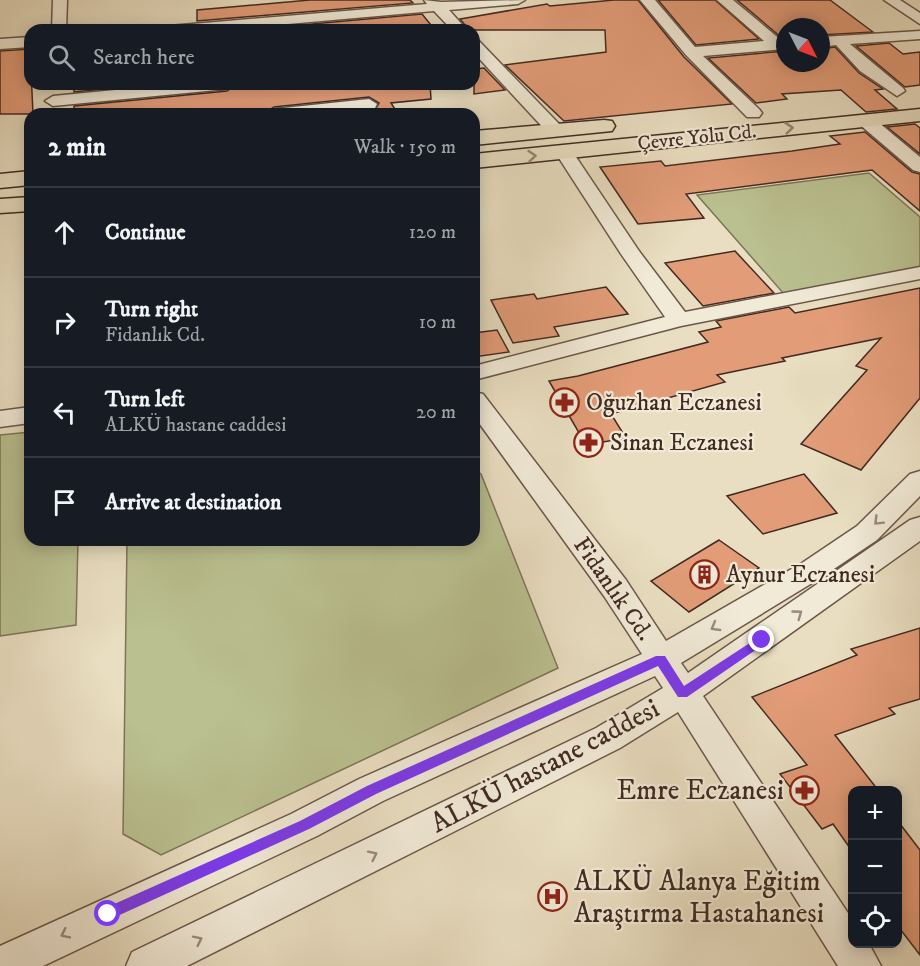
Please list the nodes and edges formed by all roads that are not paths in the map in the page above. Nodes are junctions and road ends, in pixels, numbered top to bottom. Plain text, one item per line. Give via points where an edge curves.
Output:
1 (60, 0) edge
2 (518, 0) edge
3 (646, 0) edge
4 (724, 0) edge
5 (891, 0) edge
6 (908, 0) edge
7 (434, 3) edge
8 (920, 9) edge
9 (920, 20) edge
10 (59, 24) edge
11 (228, 24) edge
12 (454, 24) edge
13 (920, 34) edge
14 (776, 40) edge
15 (830, 41) edge
16 (24, 42) edge
17 (0, 44) edge
18 (776, 45) edge
19 (843, 46) dead end
20 (692, 52) junction
21 (482, 60) edge
22 (161, 90) edge
23 (897, 92) dead end
24 (920, 98) edge
25 (52, 100) edge
26 (369, 104) dead end
27 (331, 108) edge
28 (753, 113) junction
29 (920, 115) edge
30 (671, 120) dead end
31 (865, 120) junction
32 (625, 124) dead end
33 (555, 130) junction
34 (480, 137) edge
35 (564, 153) junction
36 (480, 160) edge
37 (920, 166) edge
38 (24, 179) edge
39 (0, 181) edge
40 (24, 204) edge
41 (0, 206) edge
42 (920, 273) edge
43 (679, 320) junction
44 (480, 371) edge
45 (480, 407) edge
46 (24, 416) edge
47 (0, 419) edge
48 (920, 480) edge
49 (920, 527) edge
50 (660, 660) junction
51 (682, 693) junction
52 (0, 966) edge
53 (146, 966) edge
54 (861, 966) edge

1 - 10 street
2 - 7 street
3 - 20 street
4 - 14 street
5 - 9 street
6 - 8 street
7 - 11 street
7 - 12 street
13 - 15 street
16 - 17 street
18 - 20 street
19 - 23 street
20 - 28 street
21 - 33 street
22 - 25 street
24 - 28 highway, Çevre Yolu Cd.
26 - 27 street
28 - 30 highway, Çevre Yolu Cd.
29 - 31 highway, Çevre Yolu Cd.
35 -> 31 highway, Çevre Yolu Cd.
31 - 37 street
32 - 33 highway, Çevre Yolu Cd.
33 - 34 highway, Çevre Yolu Cd.
36 -> 35 highway, Çevre Yolu Cd.
35 - 43 street
38 - 39 highway
40 - 41 highway
42 - 43 street
43 - 44 street
45 - 50 street, Fidanlık Cd. via 615,588
46 - 47 street
48 -> 50 street via 858,539
51 -> 49 street, ALKÜ hastane caddesi
50 - 51 street, Fidanlık Cd.
50 -> 52 street via 371,790
53 -> 51 street, ALKÜ hastane caddesi via 608,738
51 - 54 street, Fidanlık Cd.

